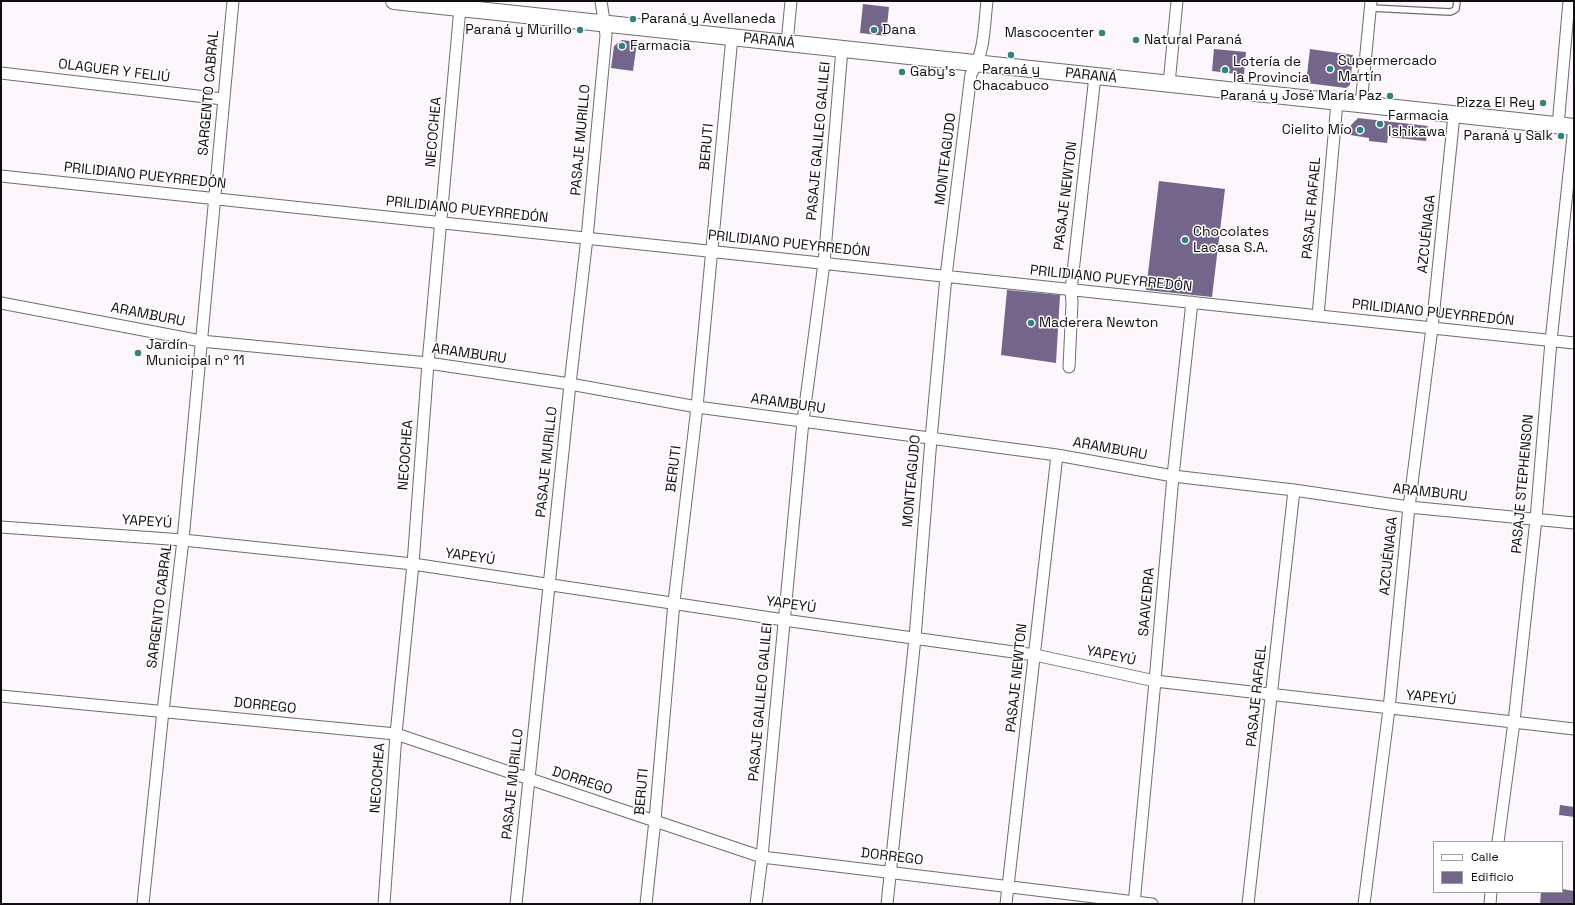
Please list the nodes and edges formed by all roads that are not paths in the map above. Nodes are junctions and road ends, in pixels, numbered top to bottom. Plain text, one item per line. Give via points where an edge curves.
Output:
1 (233, 1) edge
2 (399, 1) edge
3 (601, 1) edge
4 (791, 1) edge
5 (987, 1) edge
6 (1177, 1) edge
7 (1457, 1) edge
8 (1569, 1) edge
9 (1371, 4) edge
10 (460, 8) junction
11 (604, 23) junction
12 (732, 37) junction
13 (787, 43) junction
14 (842, 49) junction
15 (978, 64) junction
16 (1, 73) edge
17 (1095, 76) junction
18 (1169, 84) junction
19 (223, 99) junction
20 (1337, 102) junction
21 (1361, 105) junction
22 (1454, 115) junction
23 (1558, 126) junction
24 (1574, 128) edge
25 (1, 176) edge
26 (215, 198) junction
27 (440, 222) junction
28 (587, 238) junction
29 (712, 251) junction
30 (824, 263) junction
31 (946, 276) junction
32 (1071, 290) junction
33 (1192, 302) junction
34 (1, 303) edge
35 (1318, 316) junction
36 (1432, 328) junction
37 (201, 340) junction
38 (1551, 341) junction
39 (1574, 343) edge
40 (428, 363) junction
41 (1069, 367) dead end
42 (570, 384) junction
43 (697, 407) junction
44 (803, 421) junction
45 (931, 439) junction
46 (1056, 455) junction
47 (1173, 476) junction
48 (1294, 490) junction
49 (1409, 507) junction
50 (1536, 519) junction
51 (1574, 523) edge
52 (1, 527) edge
53 (183, 540) junction
54 (413, 564) junction
55 (549, 584) junction
56 (674, 602) junction
57 (784, 620) junction
58 (915, 638) junction
59 (1035, 655) junction
60 (1155, 681) junction
61 (1272, 695) junction
62 (1, 696) edge
63 (1389, 708) junction
64 (162, 711) junction
65 (1514, 722) junction
66 (1574, 729) edge
67 (396, 734) junction
68 (528, 779) junction
69 (655, 820) junction
70 (1498, 841) edge
71 (762, 857) junction
72 (890, 872) junction
73 (1008, 886) junction
74 (1491, 893) edge
75 (1134, 902) edge
76 (143, 904) edge
77 (384, 904) edge
78 (516, 904) edge
79 (646, 904) edge
80 (756, 904) edge
81 (887, 904) edge
82 (1006, 904) edge
83 (1152, 904) edge
84 (1248, 904) edge
85 (1364, 904) edge
86 (1490, 904) edge

1 - 19 street, SARGENTO CABRAL
2 - 10 street, PARANÁ
3 - 11 street, PASAJE MURILLO
4 - 13 street
5 - 15 street, MONTEAGUDO
6 - 18 street
7 - 9 lane via 1456,8 1450,12
8 - 23 street
9 - 21 street
10 - 11 street, PARANÁ
10 - 27 street, NECOCHEA
11 - 12 street, PARANÁ
11 - 28 street, PASAJE MURILLO via 606,35
12 - 13 street, PARANÁ
12 - 29 street, BERUTI
13 - 14 street, PARANÁ
14 - 15 street, PARANÁ
14 - 30 street, PASAJE GALILEO GALILEI
15 - 17 street, PARANÁ
15 - 31 street, MONTEAGUDO via 972,74
16 - 19 street, OLAGUER Y FELIÚ
17 - 18 street, PARANÁ
17 - 32 street, PASAJE NEWTON
18 - 20 street, PARANÁ
19 - 26 street, SARGENTO CABRAL
20 - 21 street, PARANÁ
20 - 35 street, PASAJE RAFAEL
21 - 22 street, PARANÁ
22 - 23 street, PARANÁ
22 - 36 street, AZCUÉNAGA
23 - 24 street, PARANÁ
24 - 38 street, PASAJE STEPHENSON
25 - 26 street, PRILIDIANO PUEYRREDÓN
26 - 27 street, PRILIDIANO PUEYRREDÓN
26 - 37 street, SARGENTO CABRAL
27 - 28 street, PRILIDIANO PUEYRREDÓN
27 - 40 street, NECOCHEA
28 - 29 street, PRILIDIANO PUEYRREDÓN
28 - 42 street, PASAJE MURILLO
29 - 30 street, PRILIDIANO PUEYRREDÓN
29 - 43 street, BERUTI
30 - 31 street, PRILIDIANO PUEYRREDÓN
30 - 44 street, PASAJE GALILEO GALILEI
31 - 32 street, PRILIDIANO PUEYRREDÓN
31 - 45 street, MONTEAGUDO
32 - 33 street, PRILIDIANO PUEYRREDÓN
32 - 41 street, PASAJE NEWTON
33 - 35 street, PRILIDIANO PUEYRREDÓN
33 - 47 street, SAAVEDRA
34 - 37 street, ARAMBURU
35 - 36 street, PRILIDIANO PUEYRREDÓN
36 - 38 street, PRILIDIANO PUEYRREDÓN
36 - 49 street, AZCUÉNAGA
37 - 40 street, ARAMBURU
37 - 53 street, SARGENTO CABRAL
38 - 39 street, PRILIDIANO PUEYRREDÓN
38 - 50 street, PASAJE STEPHENSON
40 - 42 street, ARAMBURU
40 - 54 street, NECOCHEA
42 - 43 street, ARAMBURU
42 - 55 street, PASAJE MURILLO
43 - 44 street, ARAMBURU
43 - 56 street, BERUTI
44 - 45 street, ARAMBURU
44 - 57 street, PASAJE GALILEO GALILEI
45 - 46 street, ARAMBURU
45 - 58 street, MONTEAGUDO
46 - 47 street, ARAMBURU
46 - 59 street, PASAJE NEWTON
47 - 48 street, ARAMBURU
47 - 60 street, SAAVEDRA
48 - 49 street, ARAMBURU
48 - 61 street, PASAJE RAFAEL
49 - 50 street, ARAMBURU
49 - 63 street, AZCUÉNAGA
50 - 51 street, ARAMBURU
50 - 65 street, PASAJE STEPHENSON
52 - 53 street, YAPEYÚ
53 - 54 street, YAPEYÚ
53 - 64 street, SARGENTO CABRAL
54 - 55 street, YAPEYÚ
54 - 67 street, NECOCHEA
55 - 56 street, YAPEYÚ
55 - 68 street, PASAJE MURILLO
56 - 57 street, YAPEYÚ
56 - 69 street, BERUTI
57 - 58 street, YAPEYÚ
57 - 71 street, PASAJE GALILEO GALILEI
58 - 59 street, YAPEYÚ
58 - 72 street, MONTEAGUDO
59 - 60 street, YAPEYÚ
59 - 73 street, PASAJE NEWTON
60 - 61 street, YAPEYÚ
60 - 75 street, SAAVEDRA
61 - 63 street, YAPEYÚ
61 - 84 street, PASAJE RAFAEL
62 - 64 street, DORREGO
63 - 65 street, YAPEYÚ
63 - 85 street, AZCUÉNAGA
64 - 67 street, DORREGO
64 - 76 street, SARGENTO CABRAL
65 - 66 street, YAPEYÚ
65 - 70 street, PASAJE STEPHENSON
67 - 68 street, DORREGO
67 - 77 street, NECOCHEA
68 - 69 street, DORREGO
68 - 78 street, PASAJE MURILLO
69 - 71 street, DORREGO
69 - 79 street, BERUTI
71 - 72 street, DORREGO
71 - 80 street, PASAJE GALILEO GALILEI
72 - 73 street, DORREGO
72 - 81 street, MONTEAGUDO
73 - 75 street, DORREGO
73 - 82 street, PASAJE NEWTON
74 - 86 street
75 - 83 street, DORREGO

